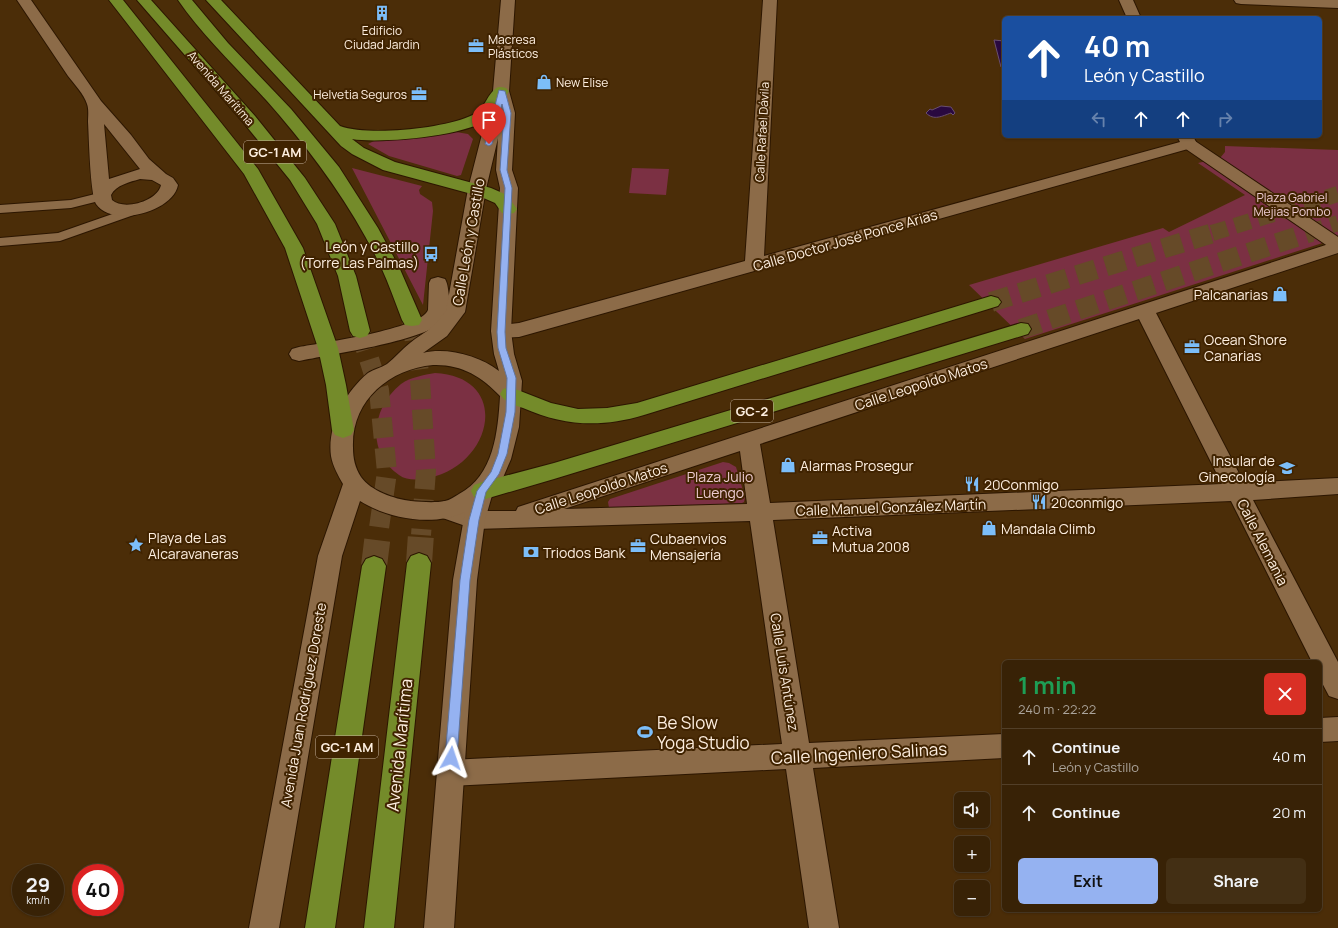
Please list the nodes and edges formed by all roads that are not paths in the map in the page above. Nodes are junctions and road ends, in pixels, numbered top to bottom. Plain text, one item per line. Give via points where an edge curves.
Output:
1 (24, 0) edge
2 (116, 0) edge
3 (144, 0) edge
4 (185, 0) edge
5 (213, 0) edge
6 (508, 0) edge
7 (770, 0) edge
8 (1126, 0) edge
9 (1241, 0) edge
10 (1338, 4) edge
11 (1133, 16) edge
12 (501, 91) junction
13 (94, 104) junction
14 (333, 128) junction
15 (1187, 140) edge
16 (159, 176) junction
17 (477, 190) junction
18 (103, 196) junction
19 (143, 208) junction
20 (0, 209) edge
21 (508, 209) junction
22 (60, 237) junction
23 (0, 242) edge
24 (1338, 246) edge
25 (0, 253) edge
26 (754, 265) junction
27 (438, 283) dead end
28 (991, 302) tunnel mouth
29 (1145, 311) junction
30 (412, 320) tunnel mouth
31 (1021, 329) tunnel mouth
32 (360, 331) tunnel mouth
33 (501, 340) junction
34 (328, 348) junction
35 (299, 354) dead end
36 (394, 368) junction
37 (510, 394) junction
38 (343, 430) junction
39 (749, 440) junction
40 (354, 484) junction
41 (1338, 486) edge
42 (482, 491) junction
43 (1237, 491) junction
44 (445, 510) junction
45 (760, 512) junction
46 (474, 520) junction
47 (504, 520) junction
48 (419, 563) tunnel mouth
49 (374, 566) tunnel mouth
50 (1338, 688) edge
51 (1338, 729) edge
52 (1322, 730) edge
53 (1002, 746) edge
54 (797, 756) junction
55 (450, 773) junction
56 (264, 928) edge
57 (320, 928) edge
58 (379, 928) edge
59 (439, 928) edge
60 (824, 928) edge

1 - 13 street
2 - 34 highway via 252,173 294,248
3 - 32 highway, Avenida Marítima / GC-1 AM via 249,119 297,178 326,224 347,276
4 - 30 highway, GC-1 AM via 223,46 285,112 333,172 369,228 390,267
5 - 14 highway
6 - 12 street, Calle León y Castillo
7 - 26 street, Calle Rafael Dávila
8 - 11 street
9 - 10 street
12 - 14 highway via 483,116 444,128 378,135 358,135
12 - 17 street, Calle León y Castillo
12 - 21 street, Calle León y Castillo via 507,113 504,170 509,188
13 - 16 street via 125,138 143,163
13 - 18 street
14 - 17 highway via 358,151 388,166
15 - 24 street
15 - 26 street, Calle Doctor José Ponce Arias
16 - 18 street via 130,176 111,184
16 - 19 street via 168,183 166,194
17 - 21 highway via 501,199
17 - 36 street, Calle León y Castillo via 456,312 440,331
18 - 19 street via 104,202 114,209
18 - 20 lane via 71,204
19 - 22 lane
21 - 33 street, Calle León y Castillo
22 - 23 lane
22 - 25 lane
24 - 29 street, Calle Leopoldo Matos
26 - 33 street, Calle Doctor José Ponce Arias via 519,330
27 - 34 street via 438,310 435,318 428,324 407,332
28 - 37 highway, GC-2 via 630,411 603,416 574,416 540,408
29 - 39 street, Calle Leopoldo Matos
29 - 43 street, Calle Alemania
31 - 42 highway, GC-2
33 - 37 street, Calle León y Castillo via 511,378
34 - 35 street
34 - 38 highway
36 - 37 street via 433,358 463,361 484,370
36 - 38 street via 377,378 360,394
37 - 42 street, Calle León y Castillo via 511,412 502,454 495,474
38 - 40 street via 345,468
39 - 45 street, Calle Luis Antúnez
39 - 47 street, Calle Leopoldo Matos
40 - 44 street via 390,506
40 - 56 street, Avenida Juan Rodríguez Doreste via 330,556
41 - 43 street, Calle Manuel González Martín
42 - 44 street via 467,502
42 - 46 street
43 - 45 street, Calle Manuel González Martín
43 - 50 street, Calle Alemania
44 - 46 street, Calle Manuel González Martín
45 - 47 street, Calle Manuel González Martín
45 - 54 street, Calle Luis Antúnez
46 - 47 street, Calle Manuel González Martín
46 - 55 street via 465,580
48 - 58 highway, Avenida Marítima / GC-1 AM
49 - 57 highway, GC-1 AM
51 - 52 street
53 - 54 street, Calle Ingeniero Salinas
54 - 55 street, Calle Ingeniero Salinas
54 - 60 street, Calle Luis Antúnez
55 - 59 street

